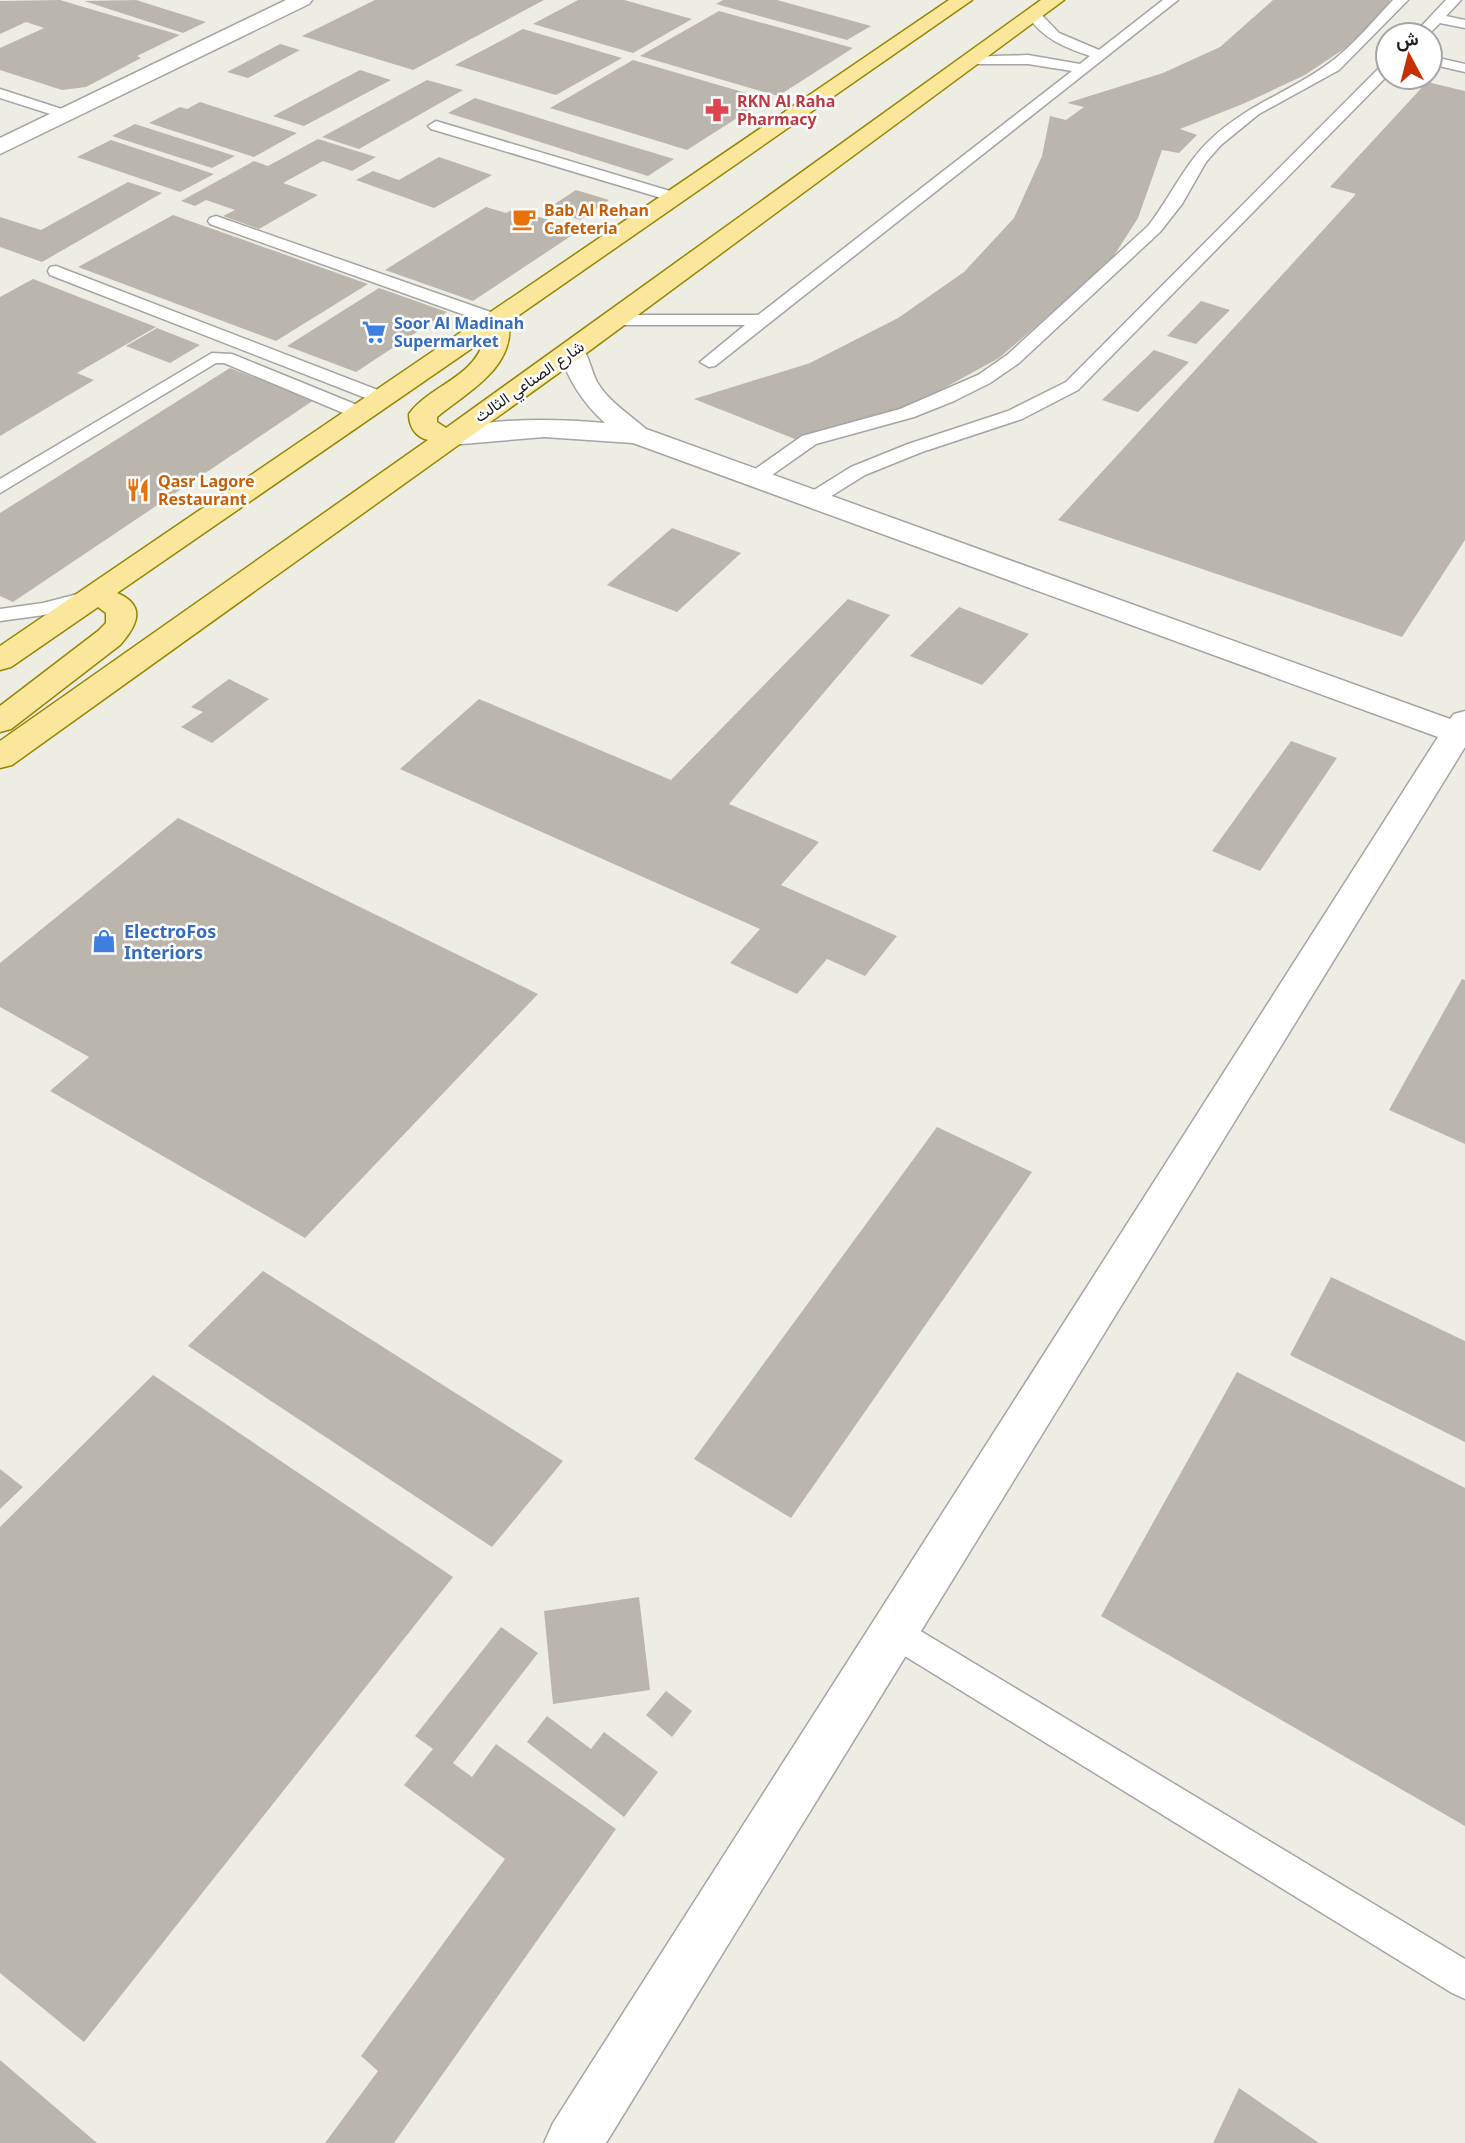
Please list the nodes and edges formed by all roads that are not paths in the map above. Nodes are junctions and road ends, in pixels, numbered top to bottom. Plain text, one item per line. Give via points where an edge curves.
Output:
1 (302, 0) edge
2 (962, 0) edge
3 (1171, 0) edge
4 (1401, 0) edge
5 (1454, 0) edge
6 (1044, 7) edge
7 (1436, 18) junction
8 (1433, 21) edge
9 (1465, 24) edge
10 (1101, 55) junction
11 (972, 60) junction
12 (1444, 63) edge
13 (1465, 68) edge
14 (1083, 69) junction
15 (1374, 81) edge
16 (0, 93) edge
17 (66, 115) junction
18 (436, 126) dead end
19 (0, 147) edge
20 (674, 197) junction
21 (216, 221) dead end
22 (56, 271) dead end
23 (496, 320) junction
24 (614, 320) junction
25 (762, 320) junction
26 (572, 351) junction
27 (709, 362) dead end
28 (382, 398) junction
29 (360, 413) junction
30 (638, 435) junction
31 (450, 437) junction
32 (755, 478) junction
33 (0, 487) edge
34 (813, 499) junction
35 (95, 595) junction
36 (0, 615) edge
37 (0, 660) edge
38 (0, 722) edge
39 (1461, 727) edge
40 (0, 757) edge
41 (894, 1632) junction
42 (1465, 1980) edge
43 (573, 2143) edge

1 - 17 street
2 - 20 main road
3 - 10 lane
4 - 32 lane via 1334,67 1254,111 1216,142 1154,229 1013,359 948,397 809,440
5 - 7 lane
6 - 10 lane via 1040,25 1052,35
6 - 11 main road, شارع الصناعي الثالث
7 - 8 lane
7 - 9 lane
10 - 14 lane
11 - 14 lane via 1024,58
11 - 24 main road, شارع الصناعي الثالث
12 - 13 lane
14 - 25 lane
15 - 34 lane via 1072,386 1015,415 858,471
16 - 17 lane
17 - 19 street
18 - 20 lane
20 - 23 main road
21 - 23 lane
22 - 28 lane
23 - 28 main road
23 - 31 main road via 500,333 486,363 423,414 423,424 432,433
24 - 25 lane
24 - 26 main road, شارع الصناعي الثالث
25 - 27 lane
26 - 30 street via 591,395
26 - 31 main road, شارع الصناعي الثالث
28 - 29 main road
29 - 33 lane via 226,358 212,358
29 - 35 main road
30 - 31 street via 545,426
30 - 32 street
31 - 40 main road, شارع الصناعي الثالث
32 - 34 street
34 - 39 street
35 - 36 lane
35 - 37 main road
35 - 38 main road via 112,601 121,612 121,625
39 - 41 street
41 - 42 lane
41 - 43 street

